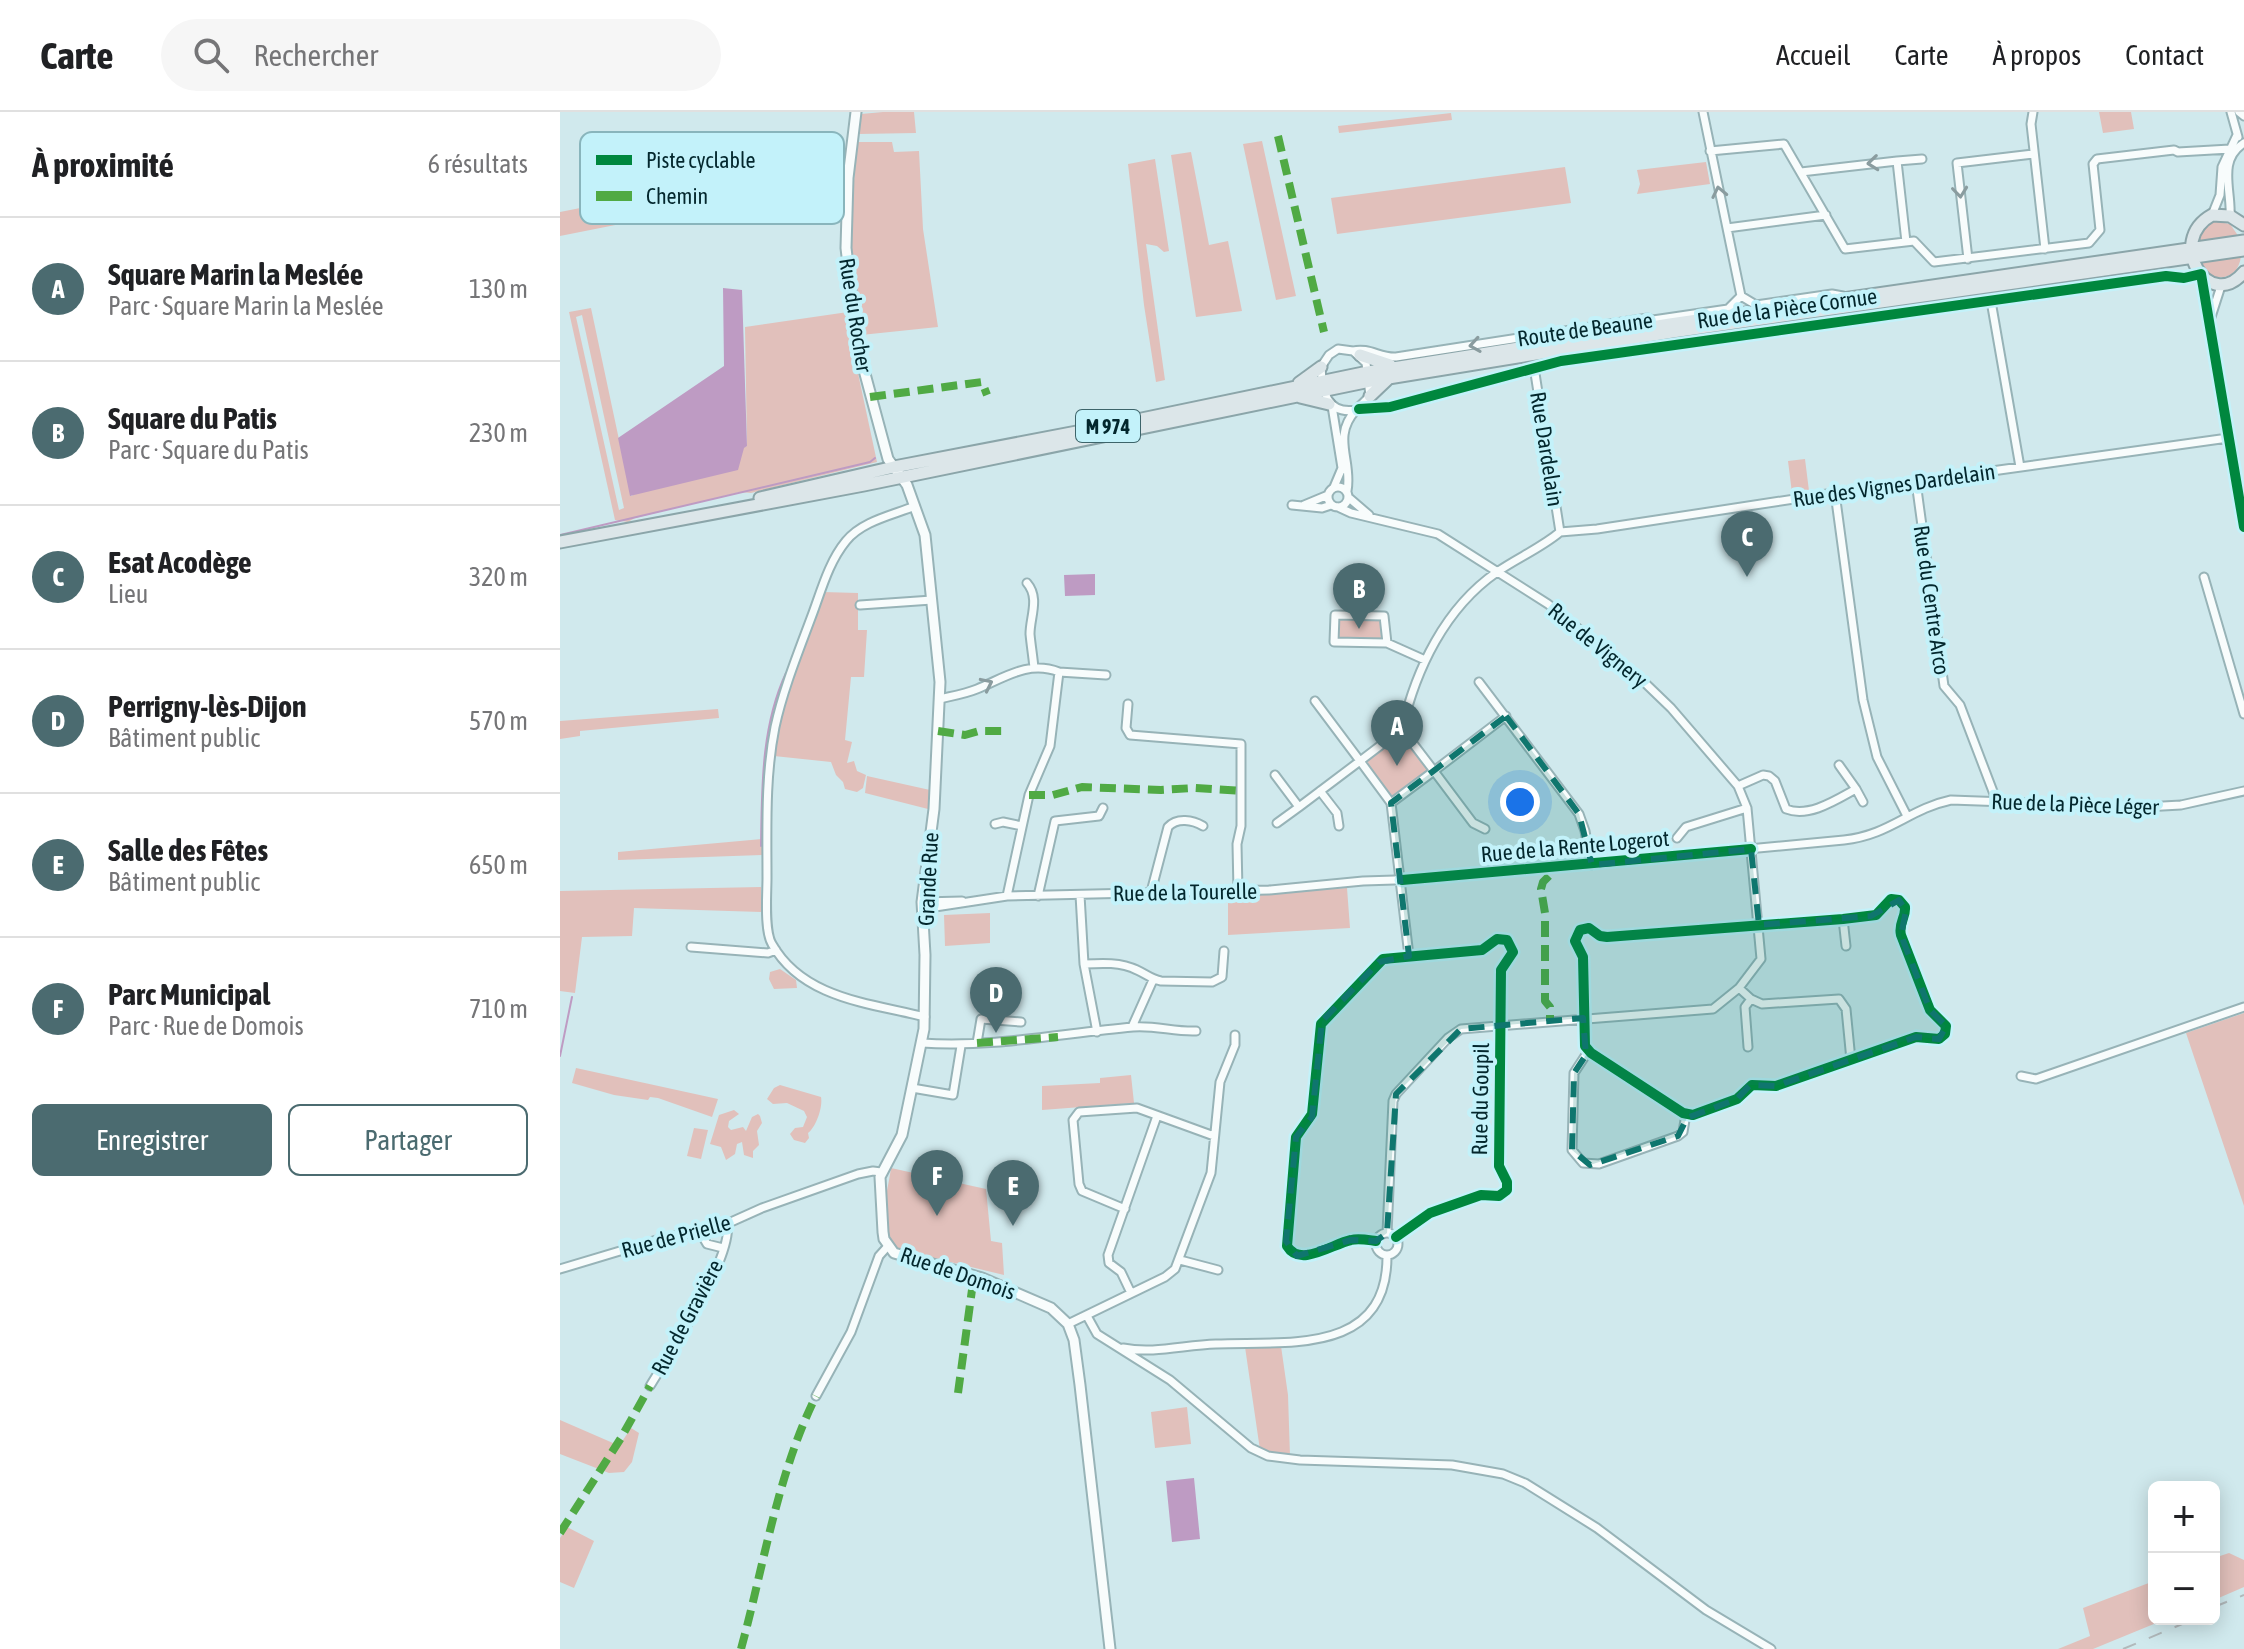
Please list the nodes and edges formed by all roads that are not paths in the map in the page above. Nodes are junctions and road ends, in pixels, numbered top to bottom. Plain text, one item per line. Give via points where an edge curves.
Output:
1 (856, 112) edge
2 (1703, 112) edge
3 (2033, 112) edge
4 (2231, 112) edge
5 (2239, 112) edge
6 (2244, 118) edge
7 (2236, 133) junction
8 (2244, 142) edge
9 (2230, 149) junction
10 (1710, 151) junction
11 (2033, 154) junction
12 (1922, 159) dead end
13 (1897, 161) junction
14 (1801, 172) junction
15 (1826, 215) junction
16 (2212, 215) junction
17 (2237, 221) edge
18 (1727, 228) junction
19 (2192, 235) junction
20 (2244, 235) edge
21 (2244, 241) edge
22 (1906, 242) junction
23 (2045, 249) junction
24 (2244, 250) edge
25 (2192, 253) junction
26 (2166, 257) junction
27 (1968, 259) junction
28 (2244, 271) edge
29 (2201, 274) junction
30 (2221, 286) junction
31 (1741, 296) junction
32 (1858, 298) junction
33 (1991, 301) junction
34 (2210, 319) junction
35 (1357, 353) junction
36 (1321, 367) junction
37 (1399, 367) junction
38 (1534, 367) junction
39 (1369, 376) junction
40 (1390, 377) junction
41 (1322, 385) junction
42 (1294, 391) junction
43 (1369, 397) junction
44 (1331, 405) junction
45 (1383, 408) junction
46 (1357, 409) junction
47 (2228, 438) junction
48 (2020, 467) junction
49 (897, 472) junction
50 (1916, 482) junction
51 (1334, 487) junction
52 (1835, 493) junction
53 (1348, 494) junction
54 (1328, 495) junction
55 (1292, 505) dead end
56 (1302, 505) junction
57 (915, 506) junction
58 (1335, 506) junction
59 (1371, 517) junction
60 (2244, 525) edge
61 (1560, 532) junction
62 (560, 542) edge
63 (1498, 571) junction
64 (2204, 577) dead end
65 (1027, 583) dead end
66 (932, 600) junction
67 (860, 605) dead end
68 (1387, 643) junction
69 (1425, 660) junction
70 (1034, 668) junction
71 (1059, 672) junction
72 (1106, 675) dead end
73 (1479, 682) dead end
74 (939, 699) junction
75 (1315, 701) dead end
76 (1128, 704) dead end
77 (2244, 714) edge
78 (1506, 716) junction
79 (1402, 729) junction
80 (1360, 761) junction
81 (1839, 765) dead end
82 (1434, 771) junction
83 (1275, 775) dead end
84 (1738, 786) junction
85 (1856, 789) junction
86 (1320, 791) junction
87 (2244, 791) edge
88 (1863, 802) dead end
89 (1997, 802) junction
90 (1391, 803) junction
91 (1299, 807) junction
92 (1103, 808) dead end
93 (1747, 808) junction
94 (1099, 816) junction
95 (1907, 816) junction
96 (1900, 822) joint
97 (1277, 823) dead end
98 (995, 824) dead end
99 (1104, 825) dead end
100 (1022, 826) junction
101 (1203, 826) dead end
102 (1339, 826) dead end
103 (1485, 829) dead end
104 (1677, 838) dead end
105 (1751, 849) junction
106 (1591, 865) junction
107 (1402, 880) junction
108 (1238, 891) junction
109 (1151, 892) junction
110 (1080, 895) junction
111 (1007, 896) junction
112 (1038, 896) junction
113 (922, 906) junction
114 (1843, 919) junction
115 (1759, 925) junction
116 (1846, 946) dead end
117 (691, 947) dead end
118 (776, 950) junction
119 (1224, 951) dead end
120 (1409, 956) junction
121 (1084, 964) junction
122 (1153, 980) junction
123 (1739, 988) junction
124 (1751, 999) junction
125 (2244, 1007) edge
126 (925, 1017) junction
127 (1583, 1018) junction
128 (1021, 1022) dead end
129 (1501, 1026) junction
130 (1132, 1027) junction
131 (1196, 1031) dead end
132 (1097, 1032) junction
133 (1235, 1035) dead end
134 (922, 1043) junction
135 (977, 1043) junction
136 (961, 1046) junction
137 (1748, 1047) dead end
138 (1589, 1050) junction
139 (1851, 1060) junction
140 (2021, 1076) dead end
141 (912, 1088) junction
142 (1686, 1114) junction
143 (1157, 1116) junction
144 (1214, 1136) junction
145 (881, 1172) junction
146 (1125, 1209) junction
147 (727, 1224) junction
148 (700, 1232) junction
149 (1387, 1233) junction
150 (1396, 1237) junction
151 (1376, 1241) junction
152 (888, 1246) junction
153 (723, 1248) junction
154 (1387, 1255) junction
155 (1180, 1260) junction
156 (560, 1269) edge
157 (1218, 1270) dead end
158 (1131, 1293) junction
159 (1087, 1316) junction
160 (1068, 1324) junction
161 (1120, 1348) junction
162 (650, 1386) dead end
163 (816, 1396) dead end
164 (1110, 1649) edge
165 (1771, 1649) edge

1 - 49 main road, Rue du Rocher via 846,248 861,359 888,459
2 - 10 street
3 - 11 street
4 - 7 street
5 - 6 street
6 - 7 street
7 - 8 street
7 - 9 street
8 - 17 street via 2227,167
9 - 16 street
9 - 23 street via 2094,160 2100,230 2092,241
10 - 14 street via 1784,144
18 -> 10 street
11 - 23 street
11 -> 27 street via 1957,163
12 - 13 street
13 -> 14 street
13 - 22 street
14 - 15 street
15 - 18 street
15 - 22 street via 1845,249
16 - 17 main road
16 - 19 main road
17 - 20 main road
18 - 31 street
19 - 25 main road
19 - 26 main road
21 - 25 main road, Route de Beaune / M 974
22 - 27 street via 1918,243 1934,262
23 - 27 street
24 - 25 main road, Route de Beaune / M 974
25 - 26 main road, Route de Beaune / M 974
25 - 29 main road
26 - 29 main road
26 - 32 main road, Route de Beaune / M 974
26 - 40 main road, Route de Beaune / M 974
28 - 30 main road
29 - 30 main road
29 - 33 street, Rue de la Pièce Cornue
29 - 34 street
30 - 34 street
31 - 32 street, Route de Beaune via 1756,305 1832,294
31 -> 35 street, Route de Beaune via 1728,309 1396,357 1366,349
32 - 37 main road, Route de Beaune / M 974
33 - 38 street, Rue de la Pièce Cornue
33 - 48 street
34 - 47 street
35 - 36 street via 1338,349
35 - 37 main road
35 - 39 street
36 - 41 street
36 - 42 main road
37 - 39 main road, Route de Beaune / M 974
38 - 45 street, Rue de la Pièce Cornue
38 - 61 street, Rue Dardelain
39 - 40 main road, Route de Beaune / M 974
39 - 41 main road, Route de Beaune / M 974
39 - 43 street
40 - 43 main road
41 - 42 main road, Route de Beaune / M 974
41 - 44 street
42 - 44 main road
42 - 49 main road, Route de Beaune / M 974
43 - 45 street
43 - 46 street
44 - 46 street via 1346,412
44 - 51 street via 1342,468
45 - 46 street, Rue de la Pièce Cornue
46 - 53 street via 1343,432
47 - 48 street, Rue des Vignes Dardelain
47 - 60 street
48 - 50 street, Rue des Vignes Dardelain
49 - 57 main road, Rue du Rocher
49 - 62 main road, M 974 via 788,490 686,518
50 - 52 street, Rue des Vignes Dardelain
50 - 89 street, Rue du Centre Arco via 1944,686 1960,705
51 - 53 street
51 - 54 street
52 - 61 street, Rue des Vignes Dardelain
52 - 95 street via 1863,700 1877,757
53 - 58 street via 1345,504
53 - 59 street, Rue de Vignery
54 - 56 street
54 - 58 street
55 - 56 street, Rue de Vignery
56 - 58 street, Rue de Vignery
57 - 66 main road, Grande Rue via 927,544
57 - 118 street via 855,531 842,546 784,695 768,779 768,934
58 - 59 street, Rue de Vignery
59 - 63 street, Rue de Vignery via 1438,534
61 - 63 street
63 - 69 street via 1458,610
63 - 84 street, Rue de Vignery via 1644,682
64 - 77 street
65 - 70 street via 1034,606
66 - 67 street
66 - 74 main road, Grande Rue
68 - 68 street via 1334,642 1335,615 1384,616
68 - 69 street
69 - 79 street
70 - 71 street
74 -> 70 street
71 - 72 street
71 - 100 street via 1050,746
73 - 78 street
74 - 113 main road, Grande Rue via 934,809
75 - 80 street
76 - 108 street via 1130,735 1241,744
78 - 82 street
78 - 106 street via 1579,814
79 - 80 street
79 - 82 street
80 - 86 street
80 - 90 street
81 - 85 street
82 - 90 street
82 - 103 street via 1473,823
83 - 91 street
84 - 85 street via 1769,776 1790,812 1820,807
84 - 93 street, Rue de Vignery
85 - 88 street
86 - 91 street
86 - 102 street via 1337,813
87 - 89 street, Rue de la Pièce Léger via 2162,807
89 - 95 street, Rue de la Pièce Léger via 1951,800
90 - 107 street
91 - 97 street
92 - 94 street
93 - 104 street via 1686,827
93 - 105 street, Rue de Vignery
94 - 99 street
94 - 112 street via 1055,821
95 - 96 street, Rue de la Pièce Léger
96 - 105 street, Rue de la Rente Logerot via 1858,839
98 - 100 street
100 - 111 street
101 - 109 street via 1177,821 1168,827
105 - 106 street, Rue de la Rente Logerot
105 - 115 street, Rue de Vignery
106 - 107 street, Rue de la Rente Logerot
107 - 108 street, Rue de la Tourelle
107 - 120 street
108 - 109 street, Rue de la Tourelle
109 - 110 street, Rue de la Tourelle
110 - 112 street, Rue de la Tourelle
110 - 121 street
111 - 112 street, Rue de la Tourelle
111 - 113 street, Rue de la Tourelle
113 - 126 main road, Grande Rue
114 - 115 street
114 - 116 street
114 - 139 street via 1876,915 1891,899 1903,903 1901,935 1930,1010 1946,1030 1939,1039 1916,1037
115 - 123 street, Rue de Vignery via 1761,959
115 - 127 street via 1607,937 1589,928 1580,930 1575,941 1583,957
117 - 118 street
118 - 126 street via 816,988
119 - 122 street via 1218,981
120 - 129 street via 1482,950 1495,940 1507,940 1513,952 1502,967
120 - 151 street via 1379,962 1322,1021 1312,1114 1296,1137 1289,1251 1301,1256 1351,1240
121 - 122 street via 1117,964
121 - 132 street
122 - 130 street
123 - 124 street
123 - 127 street, Rue de Vignery via 1713,1009
124 - 137 street via 1745,1007
124 - 139 street via 1762,1004 1839,999 1846,1009
125 - 140 street via 2036,1079
126 - 134 main road, Grande Rue
127 - 129 street
127 - 138 street
128 - 135 street via 981,1019
129 - 149 street via 1455,1032 1396,1094
129 - 150 street, Rue du Goupil via 1499,1166 1507,1190 1430,1213
130 - 131 street
130 - 132 street
132 - 135 street
133 - 144 street via 1220,1082
134 - 136 street
134 - 141 main road, Grande Rue
135 - 136 street
136 - 141 street via 953,1095
138 - 142 street
138 - 142 street via 1574,1073 1572,1150 1579,1161 1599,1164 1678,1136
139 - 142 street via 1776,1086 1752,1085 1737,1099
141 - 145 main road, Grande Rue via 902,1135
143 - 144 street
143 - 146 street
143 - 146 street via 1133,1108 1079,1112 1073,1117 1082,1191
144 - 155 street via 1210,1179
145 - 147 street, Rue de Prielle via 858,1174
145 - 152 main road, Grande Rue via 880,1209
146 - 158 street via 1107,1260 1121,1272
147 - 148 street, Rue de Prielle
147 - 153 street, Rue de Gravière
148 - 153 street via 707,1244
148 - 156 street, Rue de Prielle
149 - 150 street
149 - 151 street
150 - 154 street via 1397,1249
151 - 154 street
152 - 160 main road, Rue de Domois via 894,1253 974,1275 1036,1301
152 - 163 street
153 - 162 street, Rue de Gravière via 702,1299
154 - 161 street via 1378,1301 1362,1321 1340,1334 1158,1351
155 - 157 street
155 - 158 street via 1170,1273
158 - 159 street
159 - 160 street
159 - 161 street via 1097,1334
160 - 164 main road via 1080,1385
161 - 165 street via 1268,1456 1468,1467 1525,1483 1597,1528 1706,1610

